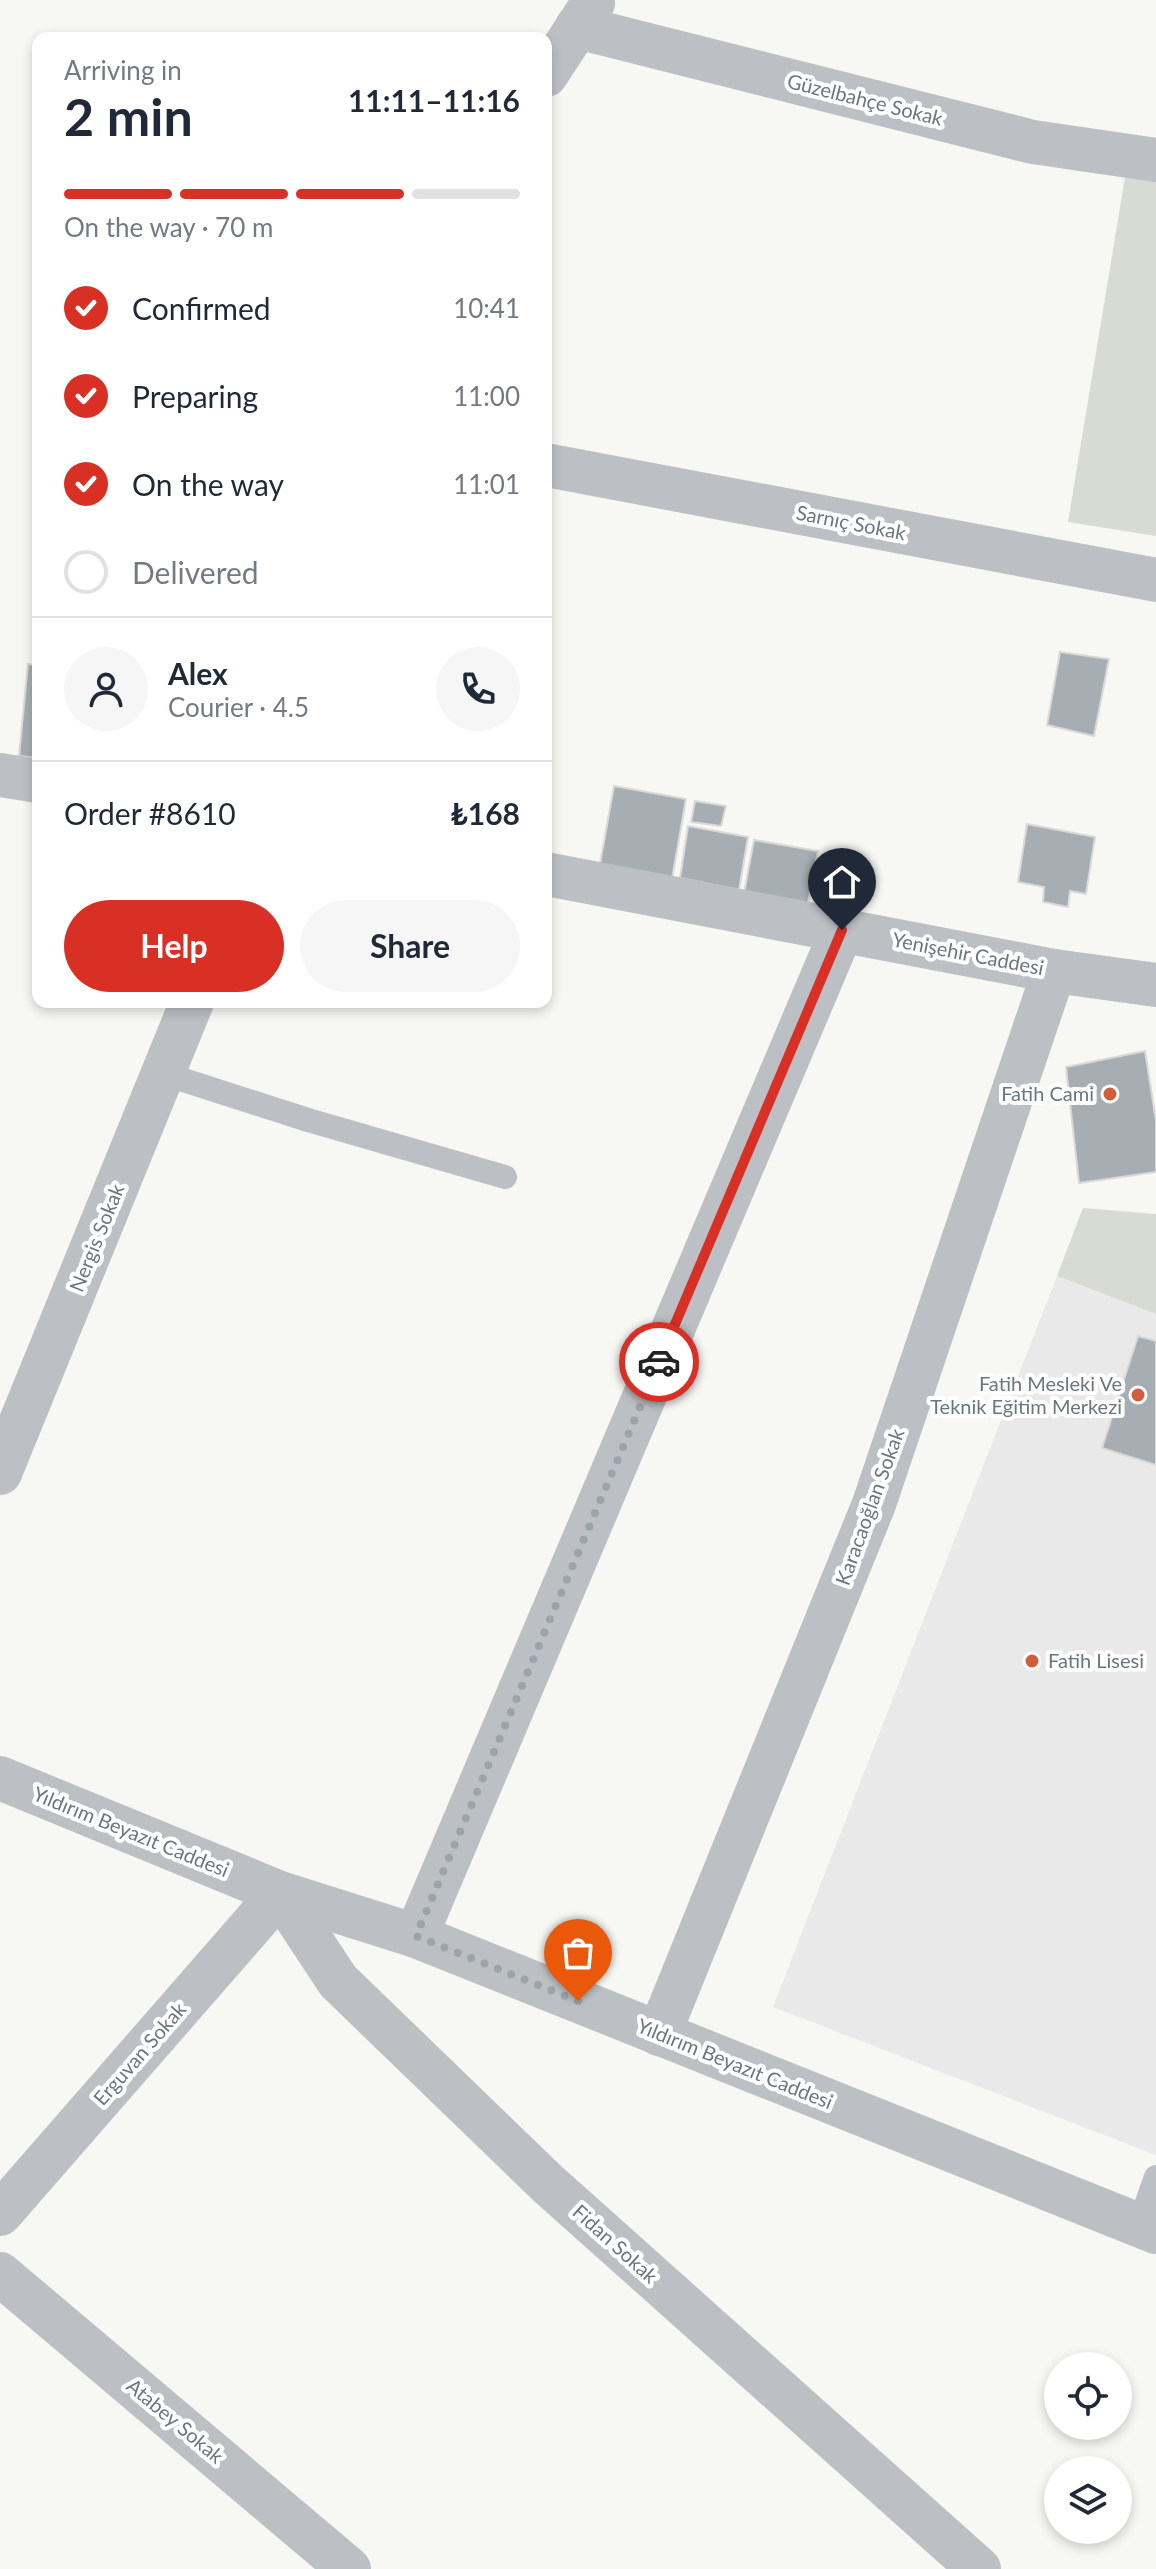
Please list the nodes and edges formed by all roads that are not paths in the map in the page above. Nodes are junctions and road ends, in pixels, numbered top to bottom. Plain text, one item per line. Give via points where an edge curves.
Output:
1 (586, 13) edge
2 (552, 66) edge
3 (1156, 160) edge
4 (552, 466) edge
5 (1156, 580) edge
6 (0, 775) edge
7 (32, 780) edge
8 (552, 875) edge
9 (842, 930) junction
10 (1054, 971) junction
11 (1156, 985) edge
12 (190, 1008) edge
13 (165, 1074) junction
14 (505, 1177) dead end
15 (0, 1473) edge
16 (0, 1778) edge
17 (280, 1893) junction
18 (416, 1936) junction
19 (659, 2034) junction
20 (1156, 2177) edge
21 (0, 2214) edge
22 (1147, 2228) edge
23 (0, 2274) edge
24 (349, 2569) edge
25 (979, 2569) edge

1 - 2 street
1 - 3 street, Güzelbahçe Sokak via 1033,142
4 - 5 street, Sarnıç Sokak
6 - 7 street
8 - 9 street, Yenişehir Caddesi
9 - 10 street, Yenişehir Caddesi
9 - 18 street
10 - 11 street, Yenişehir Caddesi
10 - 19 street, Karacaoğlan Sokak via 874,1504
12 - 13 street, Nergis Sokak
13 - 14 lane
13 - 15 street, Nergis Sokak
16 - 17 street, Yıldırım Beyazıt Caddesi
17 - 18 street, Yıldırım Beyazıt Caddesi
17 - 21 street, Erguvan Sokak
17 - 25 street, Fidan Sokak via 338,1981 547,2183
18 - 19 street, Yıldırım Beyazıt Caddesi
19 - 22 street, Yıldırım Beyazıt Caddesi
20 - 22 lane
23 - 24 street, Atabey Sokak

